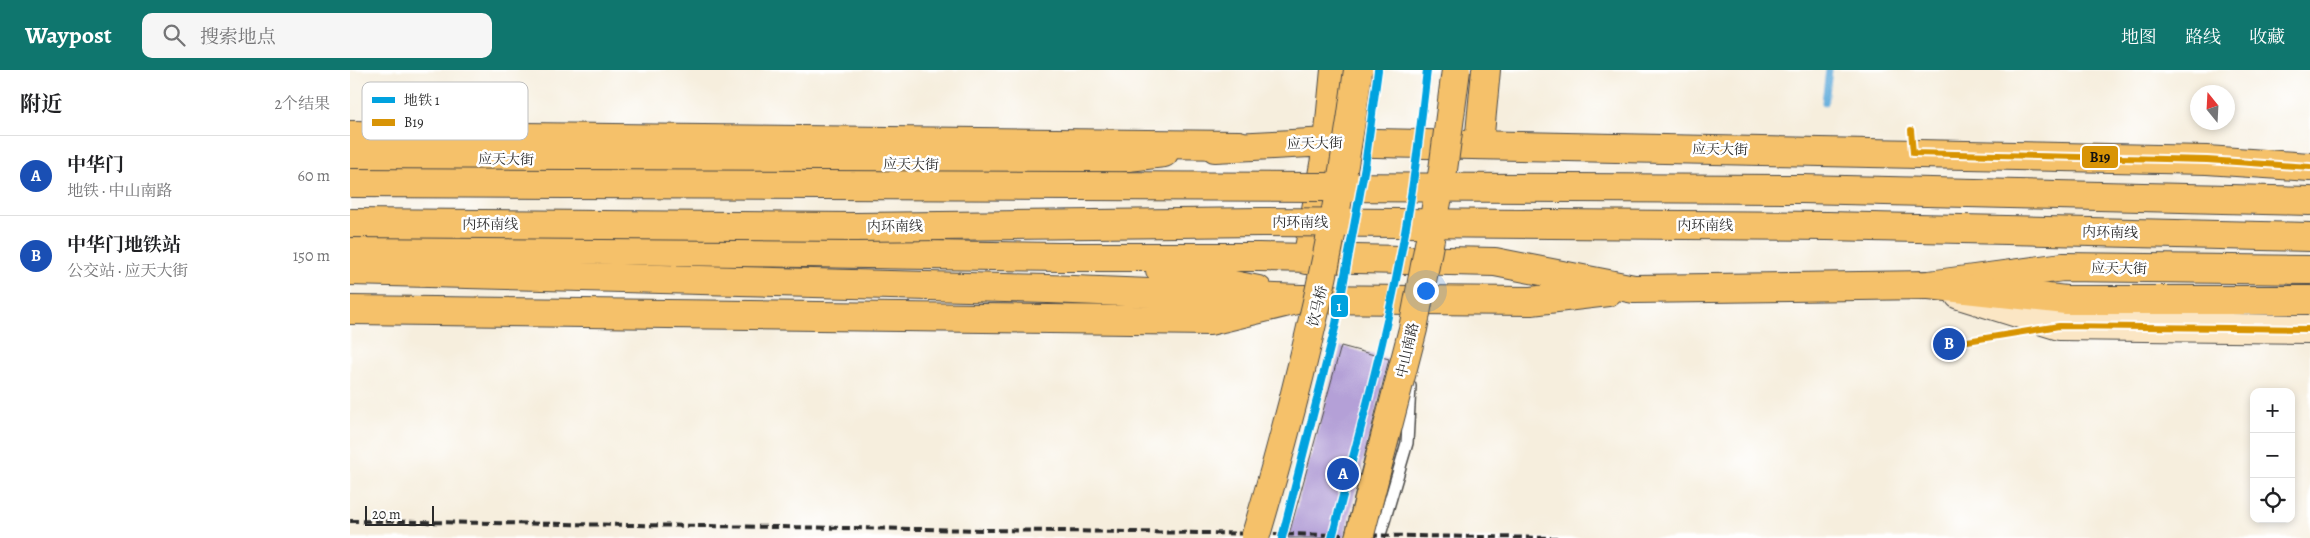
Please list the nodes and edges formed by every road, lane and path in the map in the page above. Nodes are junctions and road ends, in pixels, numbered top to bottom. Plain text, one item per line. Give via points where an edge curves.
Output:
1 (1335, 70) edge
2 (1358, 70) edge
3 (1456, 70) edge
4 (1486, 70) edge
5 (528, 137) edge
6 (1328, 142) junction
7 (1479, 144) junction
8 (1239, 146) junction
9 (350, 158) edge
10 (2310, 167) edge
11 (350, 183) edge
12 (2310, 201) edge
13 (350, 223) edge
14 (2310, 237) edge
15 (350, 246) edge
16 (1059, 257) junction
17 (1307, 260) junction
18 (2310, 270) edge
19 (350, 271) edge
20 (1929, 285) junction
21 (1634, 289) junction
22 (1301, 299) junction
23 (2310, 300) edge
24 (350, 310) edge
25 (1413, 329) junction
26 (2310, 329) edge
27 (1255, 538) edge
28 (1359, 538) edge
29 (1379, 538) edge

1 - 6 main road
2 - 27 main road, 饮马桥, bridge via 1338,206 1322,285 1286,434
3 - 25 lane via 1443,170
4 - 7 main road
5 - 8 main road
6 - 7 main road, 应天大街
6 - 8 main road, 应天大街
6 - 17 main road
7 - 10 main road, 应天大街 via 2207,160
8 - 9 main road, 应天大街 via 1048,166
11 - 12 main road, bridge via 1792,189
13 - 14 main road, 内环南线, bridge via 856,227 1291,222 1827,226
15 - 16 main road, 应天大街
16 - 17 main road, 应天大街
16 - 22 main road via 1175,272
17 - 21 main road, 应天大街 via 1494,262
18 - 20 main road, 应天大街 via 2063,267
19 - 22 main road via 1048,288
20 - 21 main road, 应天大街
20 - 23 main road via 2066,300
20 - 26 street, 应天大街 via 2059,326
21 - 22 main road, 应天大街 via 1531,301
22 - 24 main road, 应天大街 via 1210,321
25 - 28 main road, 中山南路, bridge
25 - 29 lane via 1406,443

